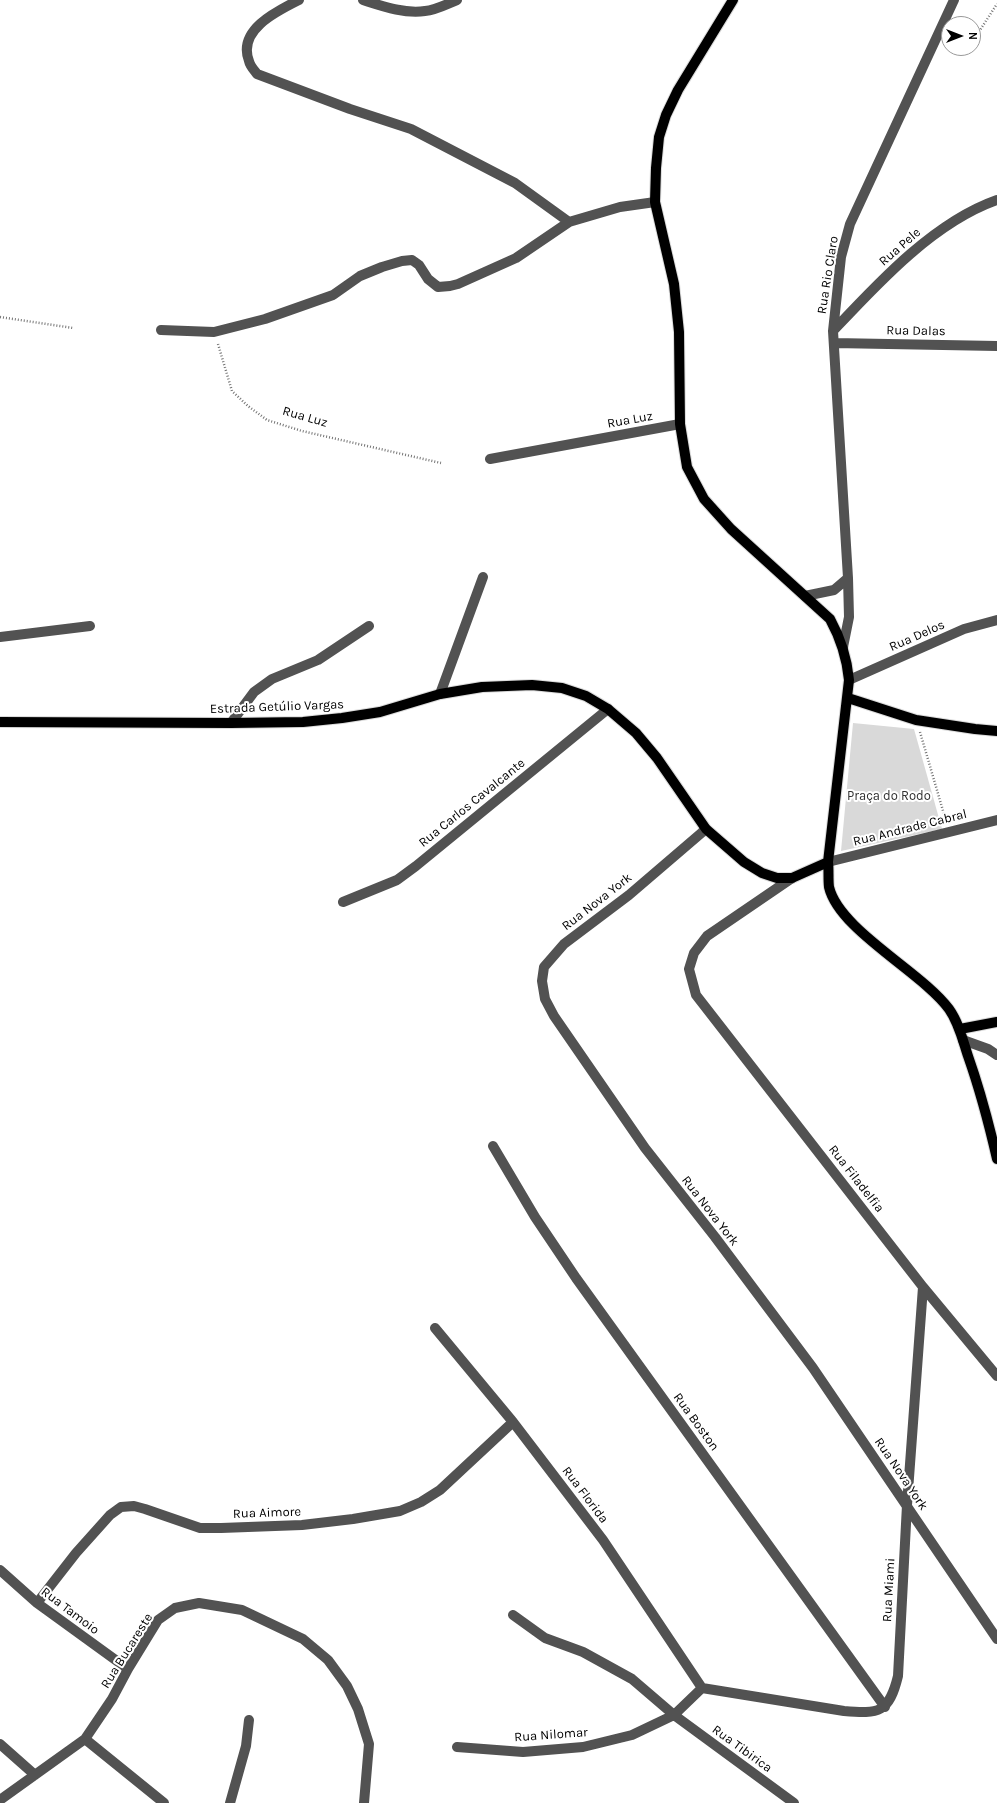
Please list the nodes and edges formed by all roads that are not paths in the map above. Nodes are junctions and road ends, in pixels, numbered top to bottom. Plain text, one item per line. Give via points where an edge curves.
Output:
1 (299, 0) edge
2 (363, 0) edge
3 (457, 0) edge
4 (733, 0) edge
5 (954, 0) edge
6 (997, 200) edge
7 (655, 202) junction
8 (569, 222) junction
9 (161, 330) dead end
10 (833, 331) junction
11 (834, 343) junction
12 (997, 346) edge
13 (680, 424) junction
14 (490, 459) dead end
15 (483, 577) dead end
16 (848, 578) junction
17 (805, 596) junction
18 (997, 620) edge
19 (90, 626) dead end
20 (368, 626) dead end
21 (0, 637) edge
22 (843, 647) junction
23 (849, 680) junction
24 (440, 694) junction
25 (848, 698) junction
26 (608, 708) junction
27 (0, 722) edge
28 (231, 723) junction
29 (997, 731) edge
30 (997, 820) edge
31 (706, 829) junction
32 (828, 862) junction
33 (792, 878) junction
34 (342, 902) dead end
35 (997, 1022) edge
36 (960, 1029) junction
37 (963, 1040) junction
38 (997, 1055) edge
39 (493, 1146) dead end
40 (997, 1159) edge
41 (923, 1288) junction
42 (435, 1328) dead end
43 (997, 1376) edge
44 (513, 1422) junction
45 (907, 1506) junction
46 (0, 1570) edge
47 (37, 1603) junction
48 (513, 1615) dead end
49 (997, 1639) edge
50 (128, 1670) junction
51 (702, 1688) junction
52 (885, 1707) junction
53 (674, 1715) junction
54 (249, 1720) dead end
55 (85, 1738) junction
56 (0, 1744) edge
57 (458, 1747) dead end
58 (35, 1775) junction
59 (0, 1800) edge
60 (164, 1803) edge
61 (230, 1803) edge
62 (364, 1803) edge
63 (794, 1803) edge

1 - 8 street via 268,18 251,34 246,46 249,61 257,74 412,129 515,183
2 - 3 street via 388,8 424,11
4 - 7 main road via 666,114 659,137
5 - 10 street, Rua Rio Claro via 850,224 841,257
6 - 10 street, Rua Pele via 981,206 935,234 879,282
7 - 8 street via 620,206
7 - 13 main road via 674,284 679,332
8 - 9 street via 516,258 458,284 438,287 428,279 420,265 412,260 402,261 360,276 333,296 265,319 214,332
10 - 11 street, Rua Rio Claro
11 - 12 street, Rua Dalas
11 - 16 street, Rua Rio Claro
13 - 14 street, Rua Luz
13 - 17 main road via 686,467 704,499 731,529
15 - 24 street
16 - 17 street via 834,590
16 - 22 street, Rua Rio Claro via 849,618
17 - 22 main road via 830,619
18 - 23 street, Rua Delos via 964,629
19 - 21 street
20 - 28 street via 318,660 272,679 254,692
22 - 23 main road
23 - 25 main road
24 - 26 main road, Estrada Getúlio Vargas via 482,686 532,685 562,688 586,696
24 - 28 main road, Estrada Getúlio Vargas via 380,712 342,718 303,722
25 - 29 main road via 916,720
25 - 32 main road
26 - 31 main road, Estrada Getúlio Vargas via 636,733 657,758
26 - 34 street, Rua Carlos Cavalcante via 397,880
27 - 28 main road, Estrada Getúlio Vargas
30 - 32 street, Rua Andrade Cabral
31 - 33 main road, Estrada Getúlio Vargas via 744,862 762,873 778,878
31 - 45 street, Rua Nova York via 629,895 564,944 544,967 542,981 545,999 554,1016 645,1148 813,1368
32 - 33 main road, Estrada Getúlio Vargas
32 - 36 main road via 829,887 837,904 860,931 930,989 949,1009
33 - 41 street, Rua Filadelfia via 706,936 694,953 688,969 696,995
35 - 36 main road
36 - 37 main road
37 - 38 street
37 - 40 main road via 985,1107
39 - 52 street, Rua Boston via 535,1217 576,1278
41 - 43 street, Rua Filadelfia
41 - 45 street, Rua Miami
42 - 44 street, Rua Florida
44 - 47 street, Rua Aimore via 440,1490 422,1502 400,1511 302,1525 200,1528 134,1506 121,1507 110,1515 76,1553
44 - 51 street, Rua Florida via 603,1540
45 - 49 street, Rua Nova York
45 - 52 street, Rua Miami via 898,1676 894,1693
46 - 47 street, Rua Tamoio
47 - 50 street, Rua Tamoio
48 - 53 street, Rua Tibirica via 545,1638 583,1652 632,1679
50 - 55 street, Rua Bucareste
50 - 62 street, Rua Bucareste via 158,1620 175,1608 199,1603 242,1610 303,1639 328,1660 347,1686 358,1709 369,1744
51 - 52 street via 844,1711 868,1713
51 - 53 street, Rua Nilomar
53 - 57 street, Rua Nilomar via 632,1735 583,1747 523,1752
53 - 63 street, Rua Tibirica
54 - 61 street via 246,1746
55 - 58 street, Rua Bucareste
55 - 60 street
56 - 58 street
58 - 59 street, Rua Bucareste

